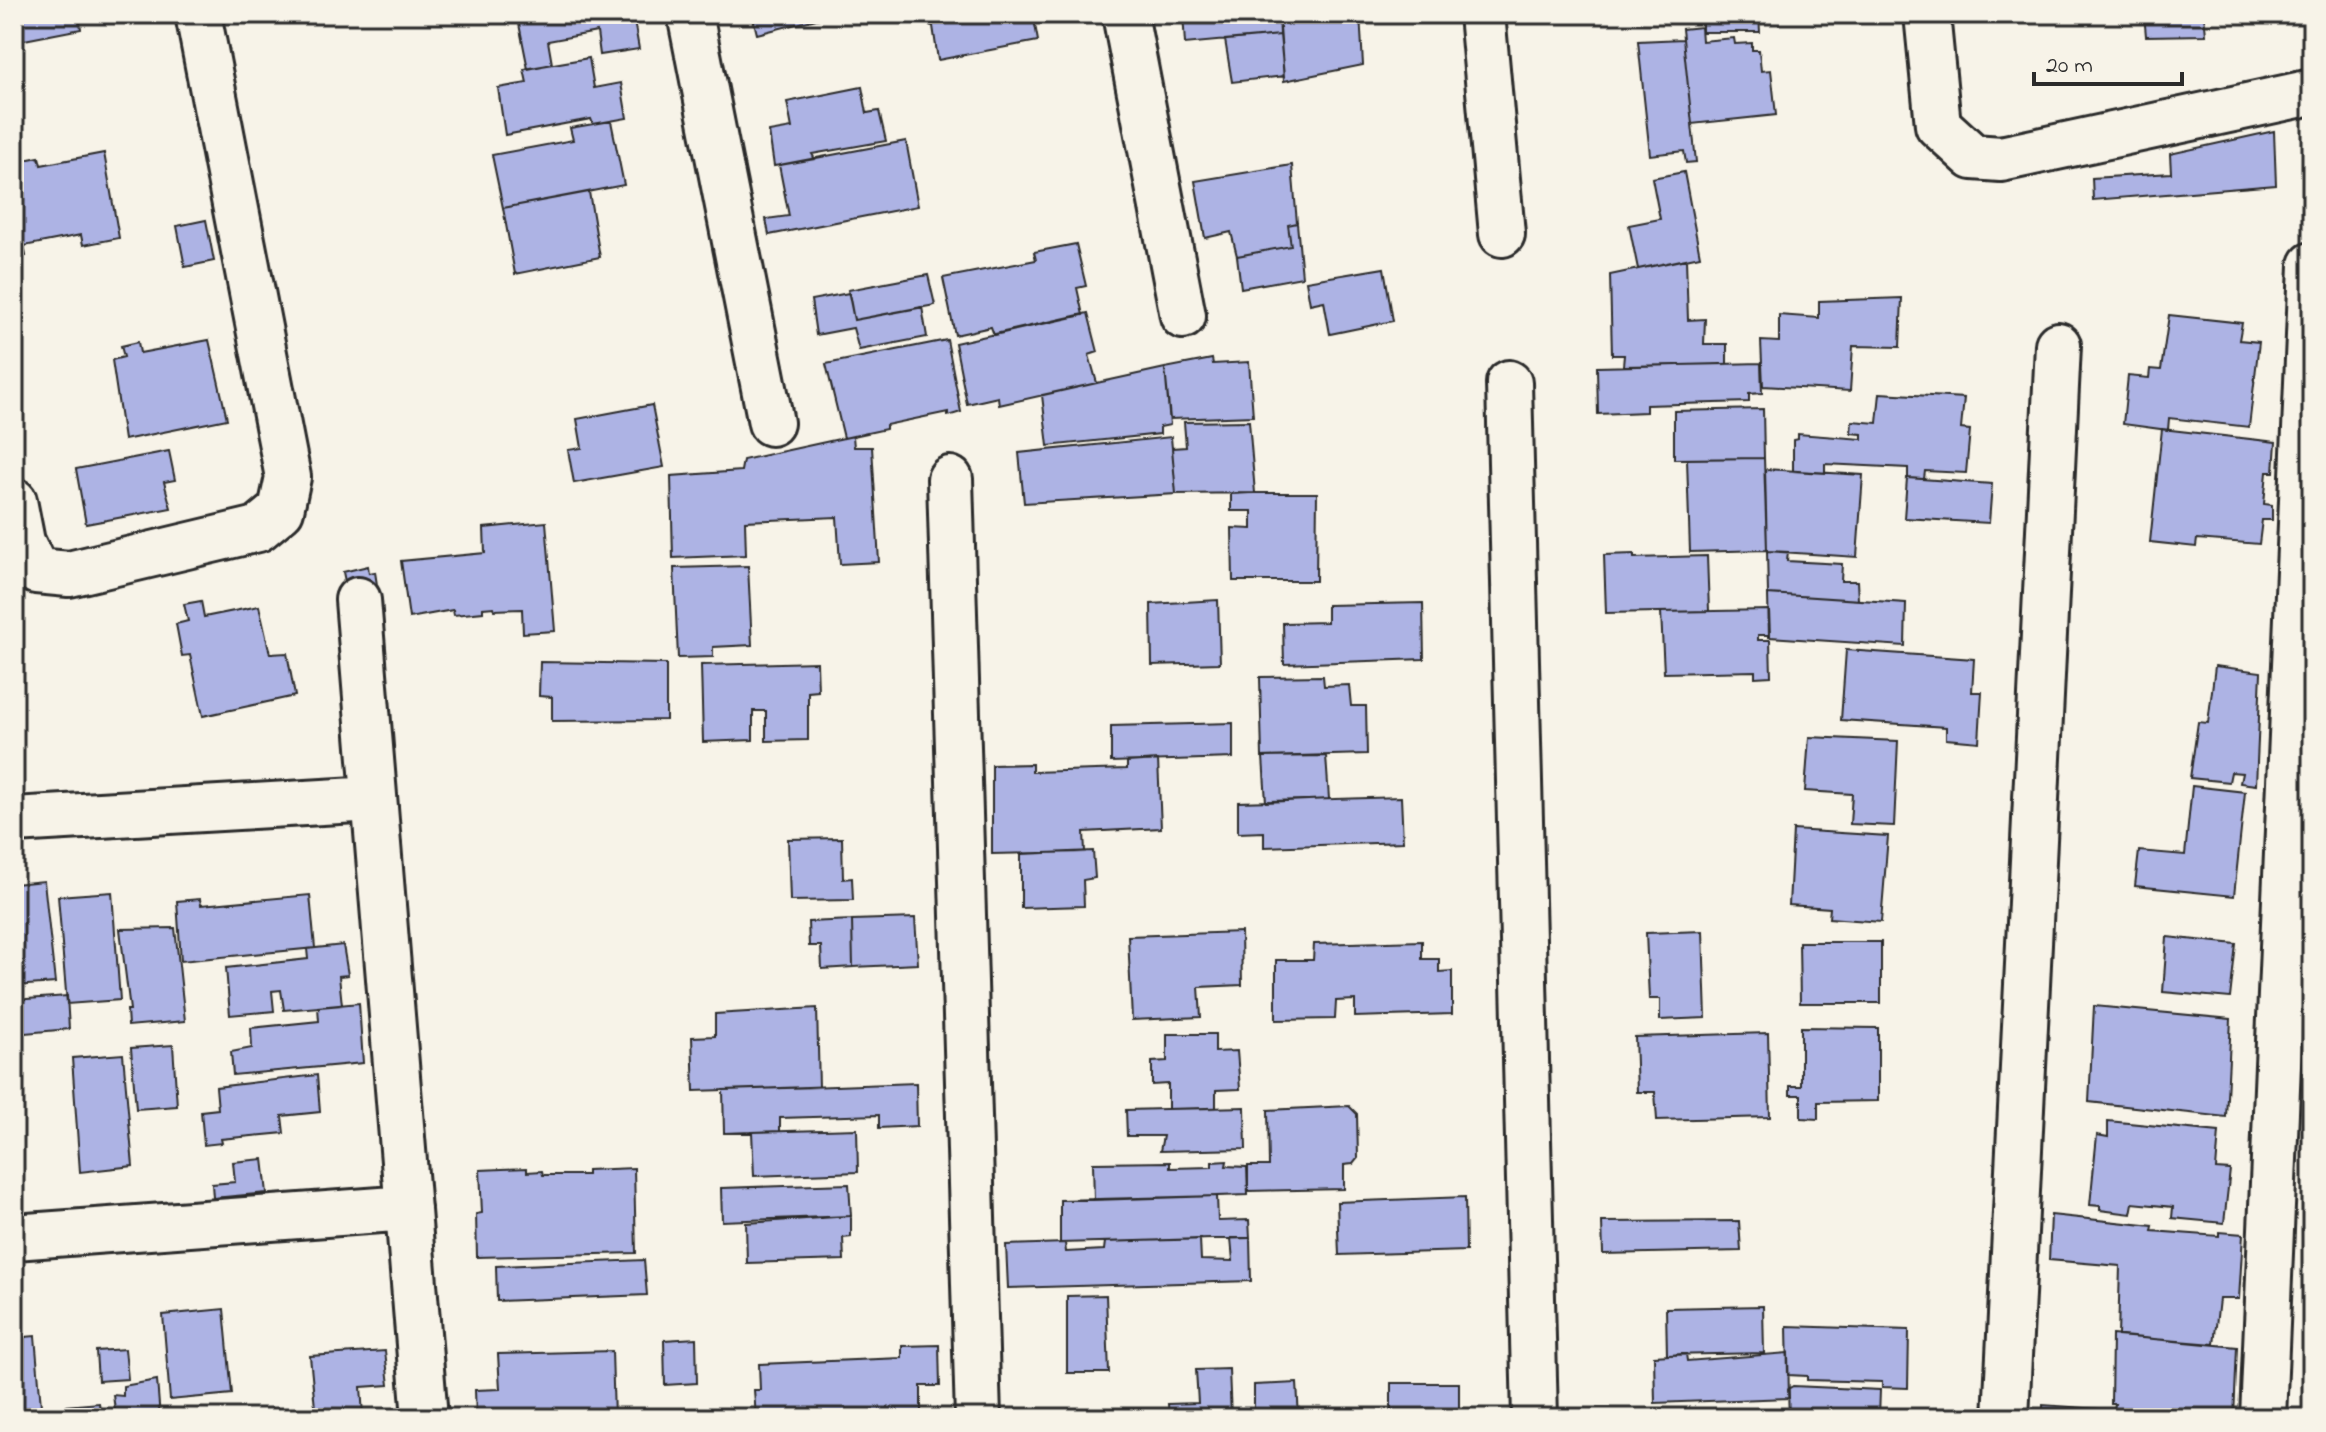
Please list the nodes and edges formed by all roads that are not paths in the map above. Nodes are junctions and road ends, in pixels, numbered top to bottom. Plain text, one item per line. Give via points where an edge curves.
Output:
1 (198, 14) edge
2 (690, 14) edge
3 (1125, 14) edge
4 (1482, 14) edge
5 (1927, 14) edge
6 (2312, 92) edge
7 (1502, 234) dead end
8 (2312, 265) edge
9 (1183, 316) dead end
10 (2058, 345) dead end
11 (1509, 383) dead end
12 (771, 423) dead end
13 (950, 479) dead end
14 (14, 501) edge
15 (358, 600) dead end
16 (374, 799) junction
17 (14, 820) edge
18 (408, 1208) junction
19 (14, 1237) edge
20 (425, 1418) edge
21 (978, 1418) edge
22 (1535, 1418) edge
23 (2006, 1418) edge
24 (2263, 1418) edge

1 - 14 street via 288,477 281,510 258,529 69,574 36,571 22,542
2 - 12 street
3 - 9 street
4 - 7 street
5 - 6 street via 1938,125 1973,157 2001,159
8 - 24 street
10 - 23 street
11 - 22 street
13 - 21 street
15 - 16 street
16 - 17 street
16 - 18 street
18 - 19 street
18 - 20 street

